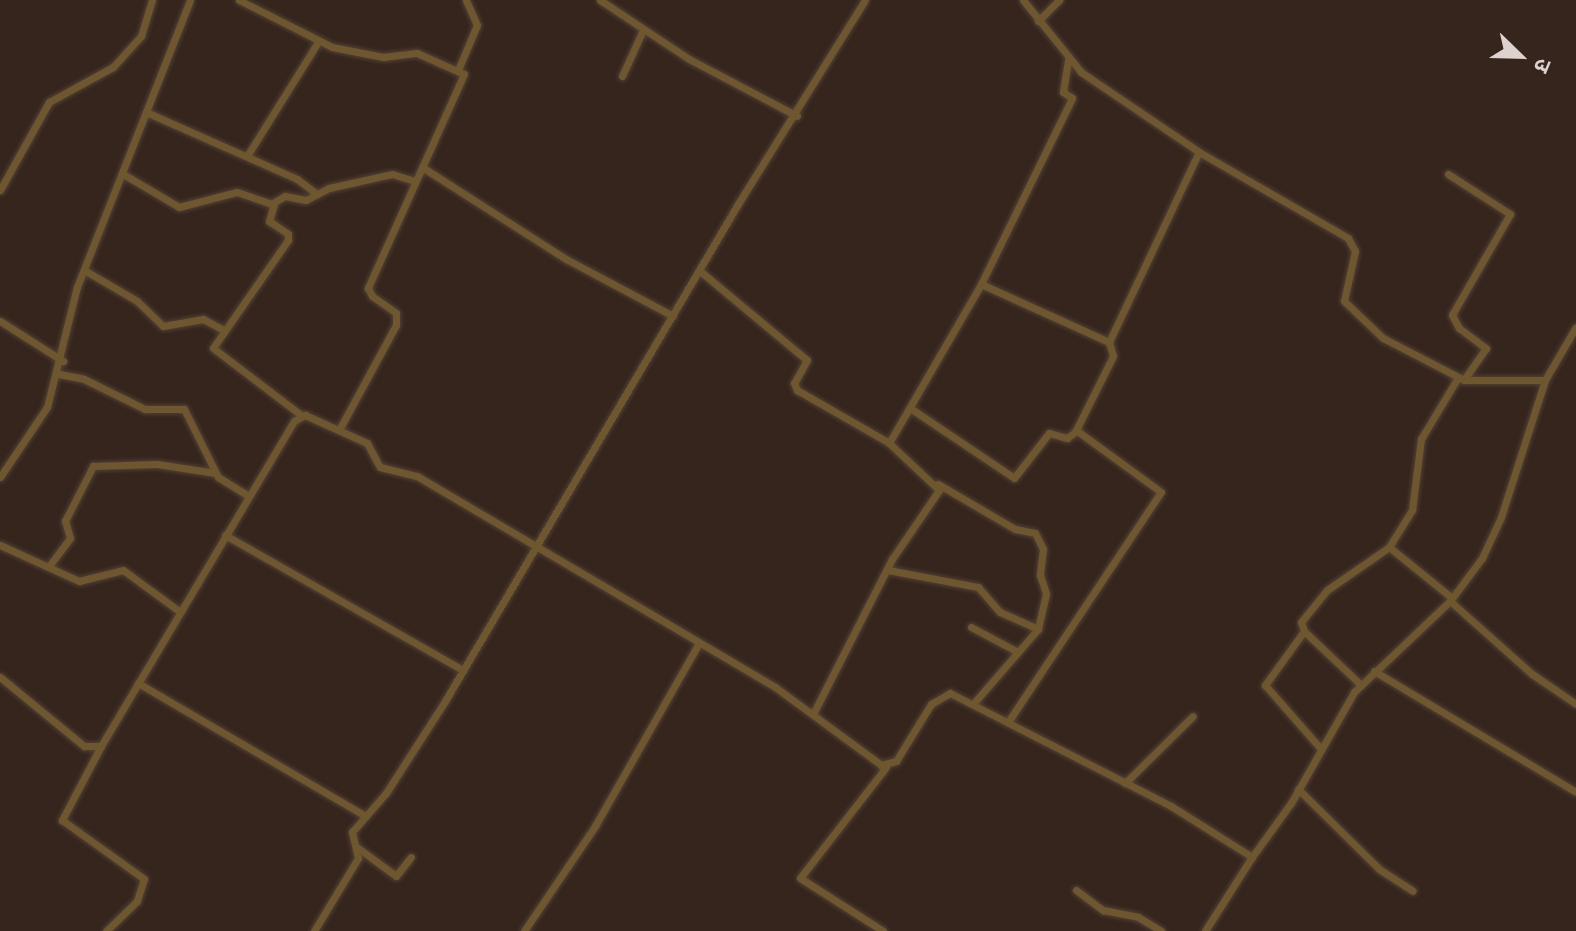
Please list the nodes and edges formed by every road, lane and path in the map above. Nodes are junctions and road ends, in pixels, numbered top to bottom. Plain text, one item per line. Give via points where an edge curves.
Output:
1 (152, 0) edge
2 (190, 0) edge
3 (239, 0) edge
4 (466, 0) edge
5 (600, 0) edge
6 (865, 0) edge
7 (1023, 0) edge
8 (1059, 0) edge
9 (1038, 21) junction
10 (643, 30) junction
11 (318, 42) junction
12 (1068, 59) junction
13 (458, 70) junction
14 (622, 76) dead end
15 (146, 112) junction
16 (797, 116) junction
17 (1199, 152) junction
18 (247, 156) junction
19 (422, 167) junction
20 (123, 174) junction
21 (1448, 174) dead end
22 (415, 181) junction
23 (0, 190) edge
24 (317, 194) junction
25 (274, 204) junction
26 (84, 270) junction
27 (700, 271) junction
28 (981, 284) junction
29 (673, 316) junction
30 (0, 321) edge
31 (1576, 327) edge
32 (222, 329) junction
33 (1109, 342) junction
34 (63, 361) junction
35 (59, 374) junction
36 (1460, 380) junction
37 (1545, 380) junction
38 (910, 408) junction
39 (301, 415) junction
40 (339, 430) junction
41 (1076, 430) junction
42 (889, 443) junction
43 (215, 473) junction
44 (0, 477) edge
45 (938, 484) junction
46 (248, 496) junction
47 (225, 535) junction
48 (0, 545) edge
49 (1389, 547) junction
50 (538, 549) junction
51 (49, 566) junction
52 (888, 570) junction
53 (1451, 599) junction
54 (179, 611) junction
55 (971, 627) dead end
56 (1038, 629) junction
57 (1304, 631) junction
58 (699, 643) junction
59 (1016, 651) junction
60 (463, 670) junction
61 (1374, 671) junction
62 (0, 677) edge
63 (138, 683) junction
64 (1360, 684) junction
65 (973, 704) junction
66 (1576, 704) edge
67 (814, 712) junction
68 (1193, 716) dead end
69 (1008, 722) junction
70 (101, 746) junction
71 (1321, 749) junction
72 (886, 767) junction
73 (1125, 783) junction
74 (1298, 789) junction
75 (1576, 792) edge
76 (366, 816) junction
77 (358, 848) junction
78 (411, 857) dead end
79 (1252, 857) junction
80 (1076, 890) dead end
81 (1413, 891) dead end
82 (106, 931) edge
83 (314, 931) edge
84 (524, 931) edge
85 (883, 931) edge
86 (1161, 931) edge
87 (1205, 931) edge

1 - 23 street via 144,30 113,67 49,102
2 - 15 street
3 - 11 street
4 - 13 street via 477,25
5 - 10 street
6 - 16 street
7 - 9 street
8 - 9 street
9 - 12 street
10 - 14 street
10 - 16 street
11 - 13 street via 383,57 417,53
11 - 18 street
12 - 17 street
12 - 28 street via 1063,92 1072,98
13 - 19 street via 463,77
15 - 18 street
15 - 20 street
16 - 27 street
17 - 33 street
17 - 36 street via 1348,238 1355,251 1345,285 1347,306 1383,338
18 - 24 street
19 - 22 street
19 - 29 street via 566,259
20 - 25 street via 172,206 237,192
20 - 26 street
21 - 36 street via 1510,214 1452,315 1455,324 1486,348
22 - 24 street via 392,174
22 - 40 street via 368,288 398,320
24 - 25 street via 306,200 285,196
25 - 32 street via 269,221 288,234 288,240
26 - 32 street via 137,301 163,326 203,319
26 - 34 street
27 - 29 street
27 - 42 street via 807,360 794,383 797,390
28 - 33 street
28 - 38 street
29 - 50 street
30 - 34 street
31 - 37 street
32 - 39 street via 213,344 215,354
33 - 41 street via 1113,356
34 - 35 street
35 - 43 street via 84,379 145,409 184,409
35 - 44 street via 38,426
36 - 37 street
36 - 49 street via 1421,439 1412,510
37 - 53 street via 1493,537
38 - 41 street via 1011,478 1049,433 1067,438
38 - 42 street
39 - 40 street
39 - 46 street
40 - 50 street via 371,446 380,467 417,476
41 - 69 street via 1161,492
42 - 45 street via 916,472
43 - 46 street
43 - 51 street via 157,464 93,466 65,521 70,538
45 - 52 street via 934,499
45 - 56 street via 1008,526 1038,537 1046,594
46 - 47 street
47 - 54 street
47 - 60 street
48 - 51 street
49 - 53 street
49 - 57 street via 1321,595 1304,615
50 - 58 street
50 - 60 street
51 - 54 street via 79,581 123,570
52 - 56 street via 978,587 1000,612
52 - 67 street
53 - 61 street
53 - 66 street via 1532,674
54 - 63 street
55 - 59 street
56 - 59 street
57 - 64 street
57 - 71 street via 1265,685
58 - 67 street
58 - 84 street via 595,826
59 - 65 street
60 - 76 street
61 - 64 street
61 - 75 street
62 - 70 street via 84,746
63 - 70 street
63 - 76 street
64 - 71 street
65 - 69 street
65 - 72 street via 940,694 896,761
67 - 72 street
68 - 73 street
69 - 73 street
70 - 82 street via 62,820 144,879 137,901
71 - 74 street
72 - 85 street via 800,878
73 - 79 street
74 - 79 street
74 - 81 street via 1379,869
76 - 77 street via 350,835
77 - 78 street via 396,876
77 - 83 street via 356,863
79 - 87 street
80 - 86 street via 1103,910 1138,917

